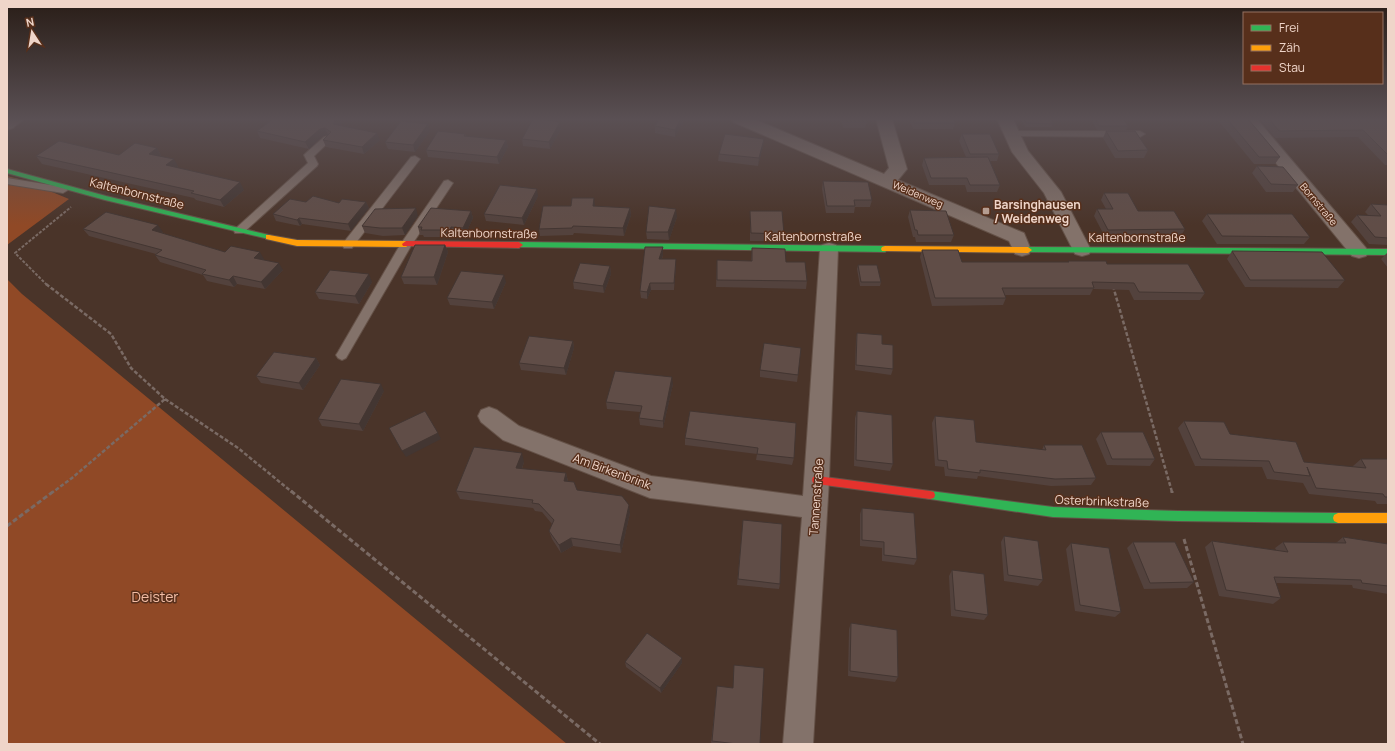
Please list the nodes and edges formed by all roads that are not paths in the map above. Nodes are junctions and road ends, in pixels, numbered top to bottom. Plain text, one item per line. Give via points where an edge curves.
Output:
1 (310, 154) edge
2 (823, 154) edge
3 (894, 154) edge
4 (1022, 154) edge
5 (1277, 154) edge
6 (415, 159) dead end
7 (7, 170) edge
8 (7, 181) edge
9 (887, 181) junction
10 (448, 183) dead end
11 (82, 193) junction
12 (239, 231) junction
13 (348, 245) junction
14 (406, 245) junction
15 (829, 249) junction
16 (1022, 250) junction
17 (1082, 250) junction
18 (1359, 252) junction
19 (1388, 252) edge
20 (342, 355) dead end
21 (489, 416) dead end
22 (817, 480) junction
23 (815, 508) junction
24 (1388, 518) edge
25 (798, 744) edge

1 - 12 lane via 313,164
2 - 9 street, Weidenweg
3 - 9 street via 898,169
4 - 17 street via 1052,192
5 - 18 street, Bornstraße
6 - 13 lane
7 - 11 street, Kaltenbornstraße
8 - 11 lane
9 - 16 street, Weidenweg via 1017,237
10 - 14 lane
11 - 12 street, Kaltenbornstraße
12 - 13 street, Kaltenbornstraße via 296,243
13 - 14 street, Kaltenbornstraße
14 - 15 street, Kaltenbornstraße
14 - 20 lane
15 - 16 street, Kaltenbornstraße
15 - 22 street, Tannenstraße
16 - 17 street, Kaltenbornstraße
17 - 18 street, Kaltenbornstraße
18 - 19 street, Kaltenbornstraße
21 - 23 street, Am Birkenbrink via 511,433 650,487
22 - 23 street, Tannenstraße
22 - 24 street, Osterbrinkstraße via 1053,512
23 - 25 street, Tannenstraße

